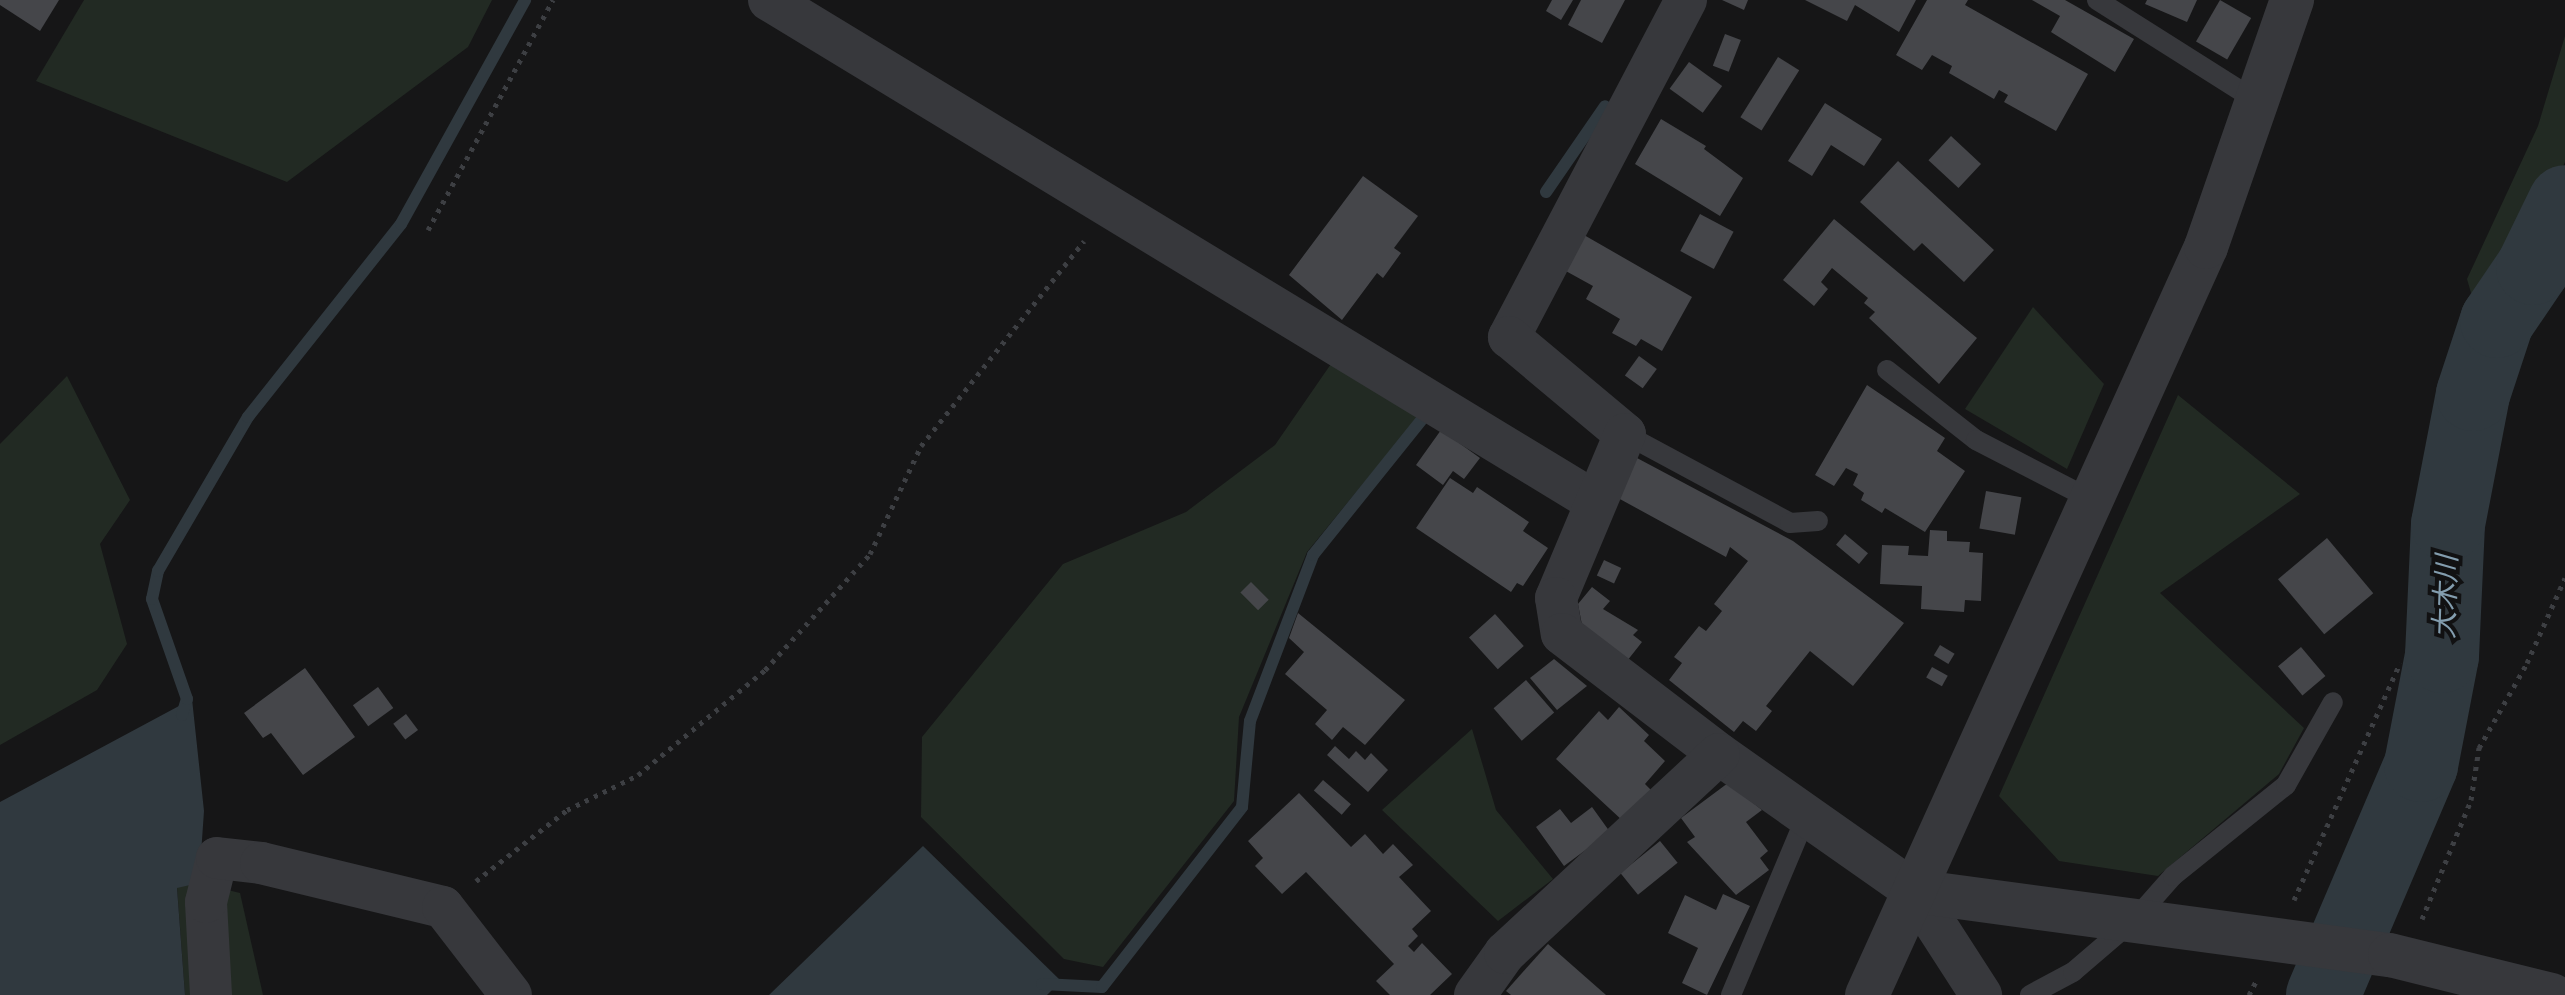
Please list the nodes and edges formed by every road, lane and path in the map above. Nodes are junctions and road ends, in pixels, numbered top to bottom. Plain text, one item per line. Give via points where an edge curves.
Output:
1 (553, 0) edge
2 (769, 0) edge
3 (1686, 0) edge
4 (2097, 0) edge
5 (2292, 0) edge
6 (2257, 101) junction
7 (1111, 207) junction
8 (428, 230) dead end
9 (1887, 370) dead end
10 (1625, 434) junction
11 (2092, 500) junction
12 (1594, 501) junction
13 (1818, 521) dead end
14 (2565, 578) edge
15 (2400, 663) dead end
16 (2333, 702) dead end
17 (1719, 754) junction
18 (1807, 814) junction
19 (1914, 891) junction
20 (443, 907) junction
21 (2136, 918) junction
22 (2286, 938) junction
23 (2397, 957) junction
24 (211, 995) edge
25 (511, 995) edge
26 (1475, 995) edge
27 (1731, 995) edge
28 (1867, 995) edge
29 (1981, 995) edge
30 (2030, 995) edge
31 (2249, 995) edge
32 (2552, 995) edge

1 - 8 path
2 - 7 street
3 - 10 street via 1509,337
4 - 6 lane
5 - 6 street
6 - 11 street via 2206,247
7 - 12 street
7 - 20 path via 921,446 870,554 765,670 638,775 567,810
9 - 11 lane via 1976,440
10 - 12 street
10 - 13 lane via 1790,523
11 - 19 street
12 - 17 street via 1556,598 1562,634
14 - 23 path via 2527,663 2479,748 2471,800
15 - 22 path
16 - 21 lane via 2286,785 2173,876
17 - 18 street
17 - 26 street via 1505,953
18 - 19 street
18 - 27 lane
19 - 21 street
19 - 28 street
19 - 29 street
20 - 24 street via 261,863 217,858 206,902
20 - 25 street
21 - 22 street
21 - 30 lane via 2073,972
22 - 23 street
22 - 31 path
23 - 32 street

